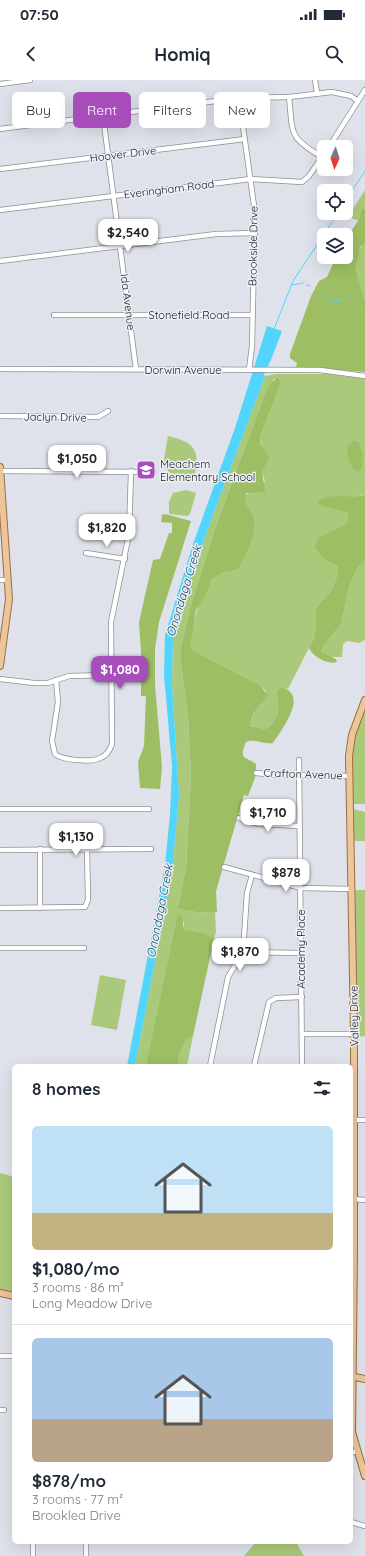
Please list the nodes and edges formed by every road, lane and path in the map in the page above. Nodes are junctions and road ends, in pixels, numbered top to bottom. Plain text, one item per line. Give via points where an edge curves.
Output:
1 (30, 80) edge
2 (315, 80) edge
3 (0, 84) edge
4 (365, 90) edge
5 (317, 93) junction
6 (270, 97) edge
7 (289, 97) junction
8 (214, 101) edge
9 (358, 101) junction
10 (131, 112) edge
11 (73, 120) edge
12 (104, 128) edge
13 (243, 128) edge
14 (0, 129) edge
15 (245, 139) junction
16 (333, 140) edge
17 (317, 153) edge
18 (108, 156) junction
19 (317, 165) edge
20 (0, 169) edge
21 (251, 179) junction
22 (113, 196) junction
23 (0, 210) edge
24 (255, 233) junction
25 (120, 246) junction
26 (0, 261) edge
27 (54, 315) dead end
28 (130, 315) junction
29 (252, 315) junction
30 (0, 369) edge
31 (136, 369) junction
32 (251, 370) junction
33 (365, 376) edge
34 (108, 411) dead end
35 (0, 416) edge
36 (0, 467) edge
37 (0, 471) edge
38 (131, 471) junction
39 (153, 472) dead end
40 (2, 533) edge
41 (86, 553) dead end
42 (125, 559) junction
43 (0, 580) edge
44 (7, 580) junction
45 (0, 666) edge
46 (111, 674) junction
47 (0, 678) edge
48 (56, 680) junction
49 (365, 700) edge
50 (299, 760) dead end
51 (256, 773) dead end
52 (299, 776) junction
53 (349, 776) junction
54 (0, 809) edge
55 (150, 809) dead end
56 (239, 818) dead end
57 (300, 826) junction
58 (87, 849) junction
59 (151, 849) dead end
60 (0, 850) edge
61 (40, 850) junction
62 (224, 867) dead end
63 (252, 875) junction
64 (301, 888) junction
65 (352, 889) junction
66 (0, 908) edge
67 (40, 908) junction
68 (0, 948) edge
69 (84, 948) dead end
70 (243, 952) junction
71 (301, 953) junction
72 (302, 997) junction
73 (302, 1034) junction
74 (354, 1034) junction
75 (210, 1064) edge
76 (254, 1064) edge
77 (302, 1064) edge
78 (365, 1120) edge
79 (353, 1124) edge
80 (354, 1199) junction
81 (365, 1200) edge
82 (353, 1251) edge
83 (0, 1293) edge
84 (12, 1296) edge
85 (0, 1356) edge
86 (12, 1356) edge
87 (353, 1376) edge
88 (365, 1379) edge
89 (353, 1442) edge
90 (354, 1452) edge
91 (363, 1464) edge
92 (365, 1476) edge
93 (353, 1523) edge
94 (365, 1526) edge
95 (33, 1544) edge
96 (86, 1544) edge
97 (33, 1556) edge
98 (86, 1556) edge

1 - 3 street
2 - 5 street
4 - 9 street
5 - 7 street
5 - 9 street via 341,93
6 - 7 street
7 - 17 street via 294,137 307,149
8 - 10 street
9 - 16 street
11 - 14 street
12 - 18 street, Ida Avenue
13 - 15 street, Brookside Drive
15 - 18 street, Hoover Drive
15 - 21 street, Brookside Drive
18 - 20 street, Hoover Drive
18 - 22 street, Ida Avenue
19 - 21 street, Everingham Road via 302,182
21 - 22 street, Everingham Road
21 - 24 street, Brookside Drive
22 - 23 street, Everingham Road
22 - 25 street, Ida Avenue
24 - 25 street via 216,234
24 - 29 street, Brookside Drive
25 - 26 street
25 - 28 street, Ida Avenue
27 - 28 street, Stonefield Road
28 - 29 street, Stonefield Road
28 - 31 street, Ida Avenue
29 - 32 street, Brookside Drive
30 - 31 street, Dorwin Avenue
31 - 32 street, Dorwin Avenue
32 - 33 street, Dorwin Avenue via 320,370
34 - 35 street, Jaclyn Drive via 98,417
36 - 37 main road
37 - 38 street
37 - 40 main road
38 - 39 street
38 - 42 street via 129,534
40 - 44 main road
41 - 42 street
42 - 46 street via 111,622
43 - 44 street
44 - 45 main road via 9,609
46 - 48 street via 69,676
46 - 48 street via 112,744 104,756 92,760 61,758 55,754 52,741 58,702
47 - 48 street via 34,683
49 - 53 main road, Valley Drive via 352,735
50 - 52 street, Academy Place
51 - 52 street, Crafton Avenue
52 - 53 street, Crafton Avenue
52 - 57 street, Academy Place
53 - 65 main road, Valley Drive
54 - 55 street
56 - 57 street via 259,824
57 - 64 street, Academy Place
58 - 59 street
58 - 61 street
58 - 67 street via 88,900 85,907
60 - 61 street
61 - 67 street
62 - 63 street
63 - 64 street
63 - 70 street via 247,893
64 - 65 street
64 - 71 street, Academy Place
65 - 74 main road, Valley Drive
66 - 67 street
68 - 69 street
70 - 71 street
70 - 75 street via 228,977
71 - 72 street, Academy Place
72 - 73 street, Academy Place
72 - 76 street via 276,998 269,1002
73 - 74 street
73 - 77 street, Academy Place
74 - 79 main road, Valley Drive
78 - 79 street
79 - 80 main road, Valley Drive
80 - 81 street
80 - 82 main road, Valley Drive
83 - 84 main road
85 - 86 street
87 - 88 main road
89 - 90 main road, Valley Drive
90 - 91 main road, Valley Drive
91 - 92 main road, Valley Drive
93 - 94 street
95 - 97 street
96 - 98 street

